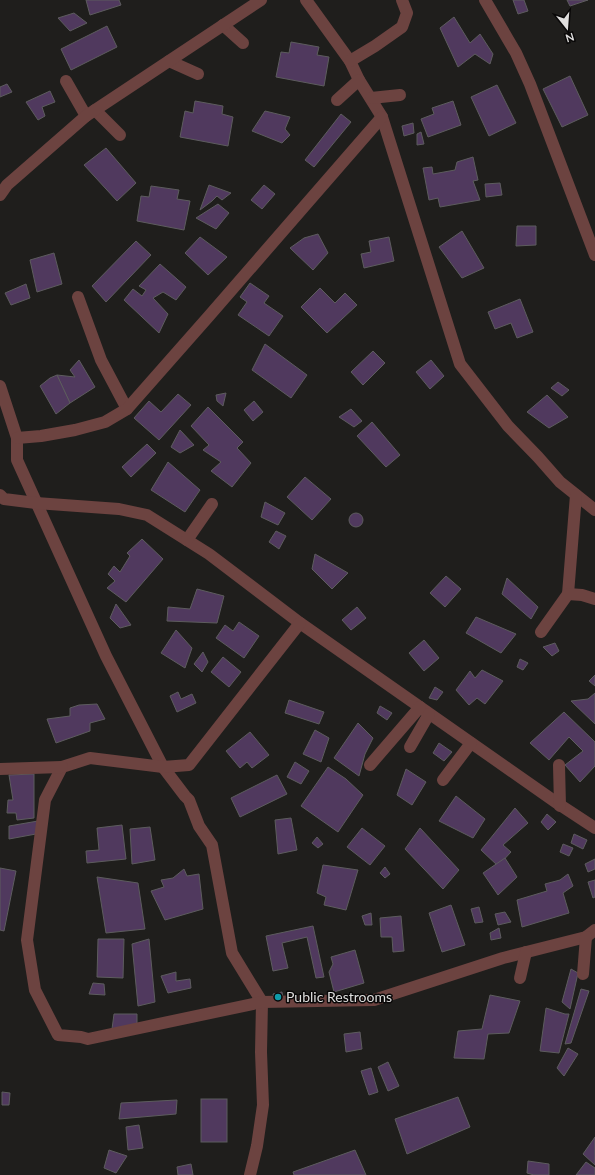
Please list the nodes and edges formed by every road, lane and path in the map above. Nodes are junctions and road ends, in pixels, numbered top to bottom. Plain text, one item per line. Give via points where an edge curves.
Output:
1 (261, 0) edge
2 (306, 0) edge
3 (402, 0) edge
4 (485, 0) edge
5 (223, 25) junction
6 (243, 43) dead end
7 (169, 61) junction
8 (350, 61) junction
9 (198, 74) dead end
10 (359, 80) junction
11 (66, 81) dead end
12 (400, 95) dead end
13 (370, 98) junction
14 (337, 100) dead end
15 (91, 113) junction
16 (382, 117) junction
17 (120, 135) dead end
18 (0, 195) edge
19 (595, 255) edge
20 (78, 297) dead end
21 (0, 386) edge
22 (128, 409) junction
23 (17, 438) junction
24 (576, 495) junction
25 (1, 498) edge
26 (36, 503) junction
27 (212, 504) dead end
28 (595, 510) edge
29 (187, 540) junction
30 (568, 594) junction
31 (595, 599) edge
32 (300, 623) junction
33 (541, 632) dead end
34 (424, 710) junction
35 (471, 743) junction
36 (410, 747) dead end
37 (370, 765) dead end
38 (558, 765) dead end
39 (62, 767) junction
40 (163, 767) junction
41 (0, 769) edge
42 (444, 780) dead end
43 (560, 806) junction
44 (595, 828) edge
45 (590, 933) edge
46 (526, 952) junction
47 (583, 974) dead end
48 (520, 978) dead end
49 (262, 1002) junction
50 (250, 1175) edge

1 - 5 street
2 - 8 street
3 - 8 street via 407,13 402,27
4 - 19 street via 516,53 530,84
5 - 6 street
5 - 7 street
7 - 9 street
7 - 15 street
8 - 10 street
10 - 13 street
10 - 14 street
11 - 15 street
12 - 13 street
13 - 16 street
15 - 17 street
15 - 18 street via 6,185
16 - 22 street
16 - 24 street via 460,364 508,426 560,482
20 - 22 street via 101,360
21 - 23 street
22 - 23 street via 105,422 75,430
23 - 26 street via 17,460
24 - 28 street
24 - 30 street
25 - 26 street
26 - 29 street via 119,509 147,515
26 - 40 street via 106,656
27 - 29 street
29 - 32 street
30 - 31 street
30 - 33 street
32 - 34 street
32 - 40 street via 189,765
34 - 35 street
34 - 36 street
34 - 37 street
35 - 42 street
35 - 43 street
38 - 43 street
39 - 40 street via 90,758
39 - 41 street
39 - 49 street via 45,800 27,940 35,990 58,1035 88,1040
40 - 49 street via 189,800 199,826 212,846 232,953
43 - 44 street
45 - 46 street
45 - 47 street
46 - 48 street
46 - 49 street via 374,1000
49 - 50 street via 263,1105

